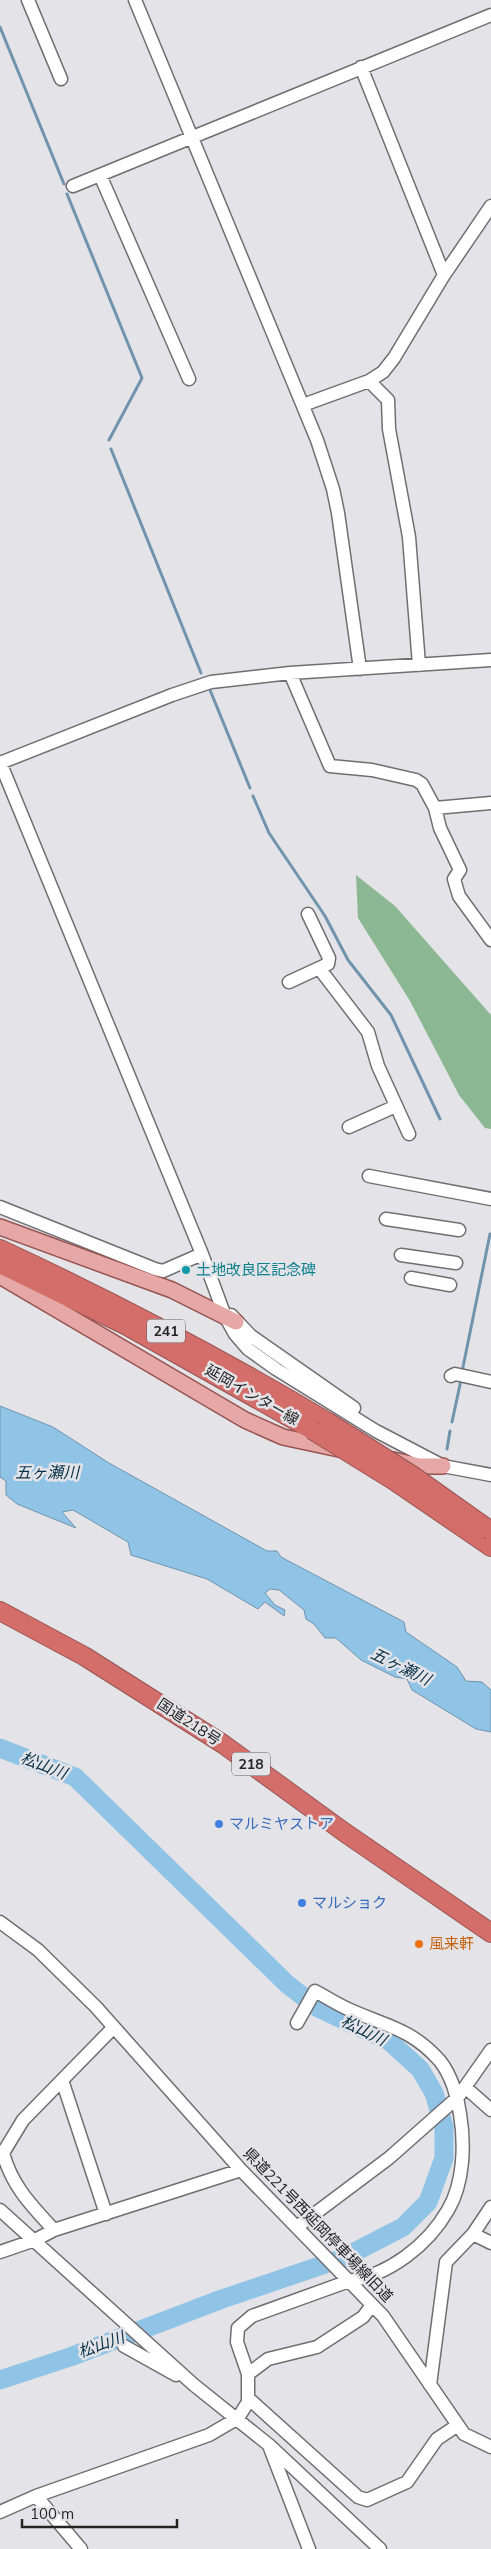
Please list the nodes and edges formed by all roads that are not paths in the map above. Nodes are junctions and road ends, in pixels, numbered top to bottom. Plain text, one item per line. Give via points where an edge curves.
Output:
1 (28, 0) edge
2 (135, 0) edge
3 (491, 15) edge
4 (362, 68) junction
5 (61, 80) dead end
6 (191, 136) junction
7 (100, 175) junction
8 (73, 186) dead end
9 (491, 206) edge
10 (444, 276) junction
11 (189, 379) dead end
12 (369, 381) junction
13 (303, 406) junction
14 (491, 660) edge
15 (419, 665) junction
16 (360, 669) junction
17 (290, 673) junction
18 (0, 763) edge
19 (491, 803) edge
20 (435, 808) junction
21 (308, 914) dead end
22 (491, 940) edge
23 (319, 968) junction
24 (289, 982) dead end
25 (396, 1106) junction
26 (349, 1127) dead end
27 (409, 1134) dead end
28 (369, 1176) dead end
29 (491, 1199) edge
30 (0, 1207) edge
31 (386, 1219) dead end
32 (0, 1227) edge
33 (459, 1230) dead end
34 (0, 1249) edge
35 (202, 1254) junction
36 (401, 1255) dead end
37 (456, 1263) dead end
38 (0, 1264) edge
39 (0, 1276) edge
40 (411, 1278) dead end
41 (450, 1285) dead end
42 (230, 1319) junction
43 (451, 1376) dead end
44 (491, 1382) edge
45 (320, 1426) junction
46 (443, 1466) junction
47 (491, 1475) edge
48 (483, 1534) edge
49 (491, 1548) edge
50 (0, 1611) edge
51 (0, 1922) edge
52 (491, 1933) edge
53 (298, 2024) dead end
54 (114, 2027) junction
55 (491, 2050) edge
56 (62, 2080) junction
57 (460, 2094) junction
58 (491, 2110) edge
59 (241, 2170) junction
60 (491, 2207) edge
61 (0, 2210) edge
62 (106, 2214) junction
63 (297, 2227) junction
64 (54, 2230) junction
65 (473, 2234) junction
66 (35, 2240) junction
67 (491, 2243) edge
68 (0, 2252) edge
69 (349, 2282) junction
70 (372, 2305) junction
71 (124, 2346) dead end
72 (248, 2374) junction
73 (194, 2384) junction
74 (430, 2385) junction
75 (248, 2398) junction
76 (238, 2418) junction
77 (458, 2425) junction
78 (269, 2445) junction
79 (491, 2447) edge
80 (36, 2496) junction
81 (0, 2512) edge
82 (81, 2549) edge
83 (309, 2549) edge
84 (380, 2549) edge

1 - 5 street
2 - 6 street
3 - 4 street
4 - 6 street
4 - 10 street
6 - 7 street
6 - 13 street
7 - 8 street
7 - 11 street
9 - 10 street
10 - 12 street via 394,358 383,372
12 - 13 street
12 - 15 street via 388,400 389,429 409,537
13 - 16 street via 333,489
14 - 15 street
15 - 16 street
16 - 17 street
17 - 18 street via 205,683
17 - 20 street via 330,766 372,770 416,780 422,784
18 - 35 street
19 - 20 street
20 - 22 street via 440,828 460,870 454,879 459,896
21 - 23 street via 329,958 328,964
23 - 24 street
23 - 25 street via 368,1032 378,1066
25 - 26 street
25 - 27 street
28 - 29 street
30 - 35 street via 162,1271
31 - 33 street
32 - 42 main road, 241 via 172,1290
34 - 45 highway, 延岡インター線 / 241 via 177,1337
35 - 42 street
36 - 37 street
38 - 45 highway, 延岡インター線 / 241
39 - 46 main road, 241 via 266,1430 291,1439 419,1466
40 - 41 street
42 - 46 street via 235,1334 248,1349 276,1369 376,1431
43 - 44 street via 455,1374
45 - 48 highway, 延岡インター線 / 241, bridge via 412,1475
46 - 47 street
48 - 49 highway, 延岡インター線 / 241
50 - 52 highway, 国道218号 / 218 via 91,1661 223,1744
51 - 54 street, 県道221号西延岡停車場線旧道 via 38,1950 74,1983
53 - 57 street via 315,1992 350,2010 385,2022 420,2041 441,2063
54 - 56 street
54 - 59 street, 県道221号西延岡停車場線旧道
55 - 57 street
56 - 62 street
56 - 64 street via 23,2120 3,2153 8,2174
57 - 58 street
57 - 63 street via 389,2158
57 - 69 street via 464,2136 460,2178 448,2210 427,2238 402,2260 364,2279
59 - 62 street
59 - 63 street, 県道221号西延岡停車場線旧道
60 - 65 street
61 - 66 street
62 - 64 street
63 - 69 street, 県道221号西延岡停車場線旧道
64 - 66 street
65 - 67 street
65 - 74 street via 446,2262
66 - 68 street
66 - 73 street
69 - 70 street, 県道221号西延岡停車場線旧道
69 - 72 street via 252,2316 238,2328 237,2342
70 - 72 street via 363,2317 317,2347 268,2359
70 - 74 street, 県道221号西延岡停車場線旧道
71 - 73 street
72 - 75 street
73 - 76 street
74 - 77 street, 県道221号西延岡停車場線旧道
75 - 76 street
75 - 77 street via 358,2497 367,2500 407,2482 437,2439
76 - 78 street
76 - 80 street via 209,2435
77 - 79 street, 県道221号西延岡停車場線旧道 via 464,2434
78 - 83 street
78 - 84 street
80 - 81 street
80 - 82 street

